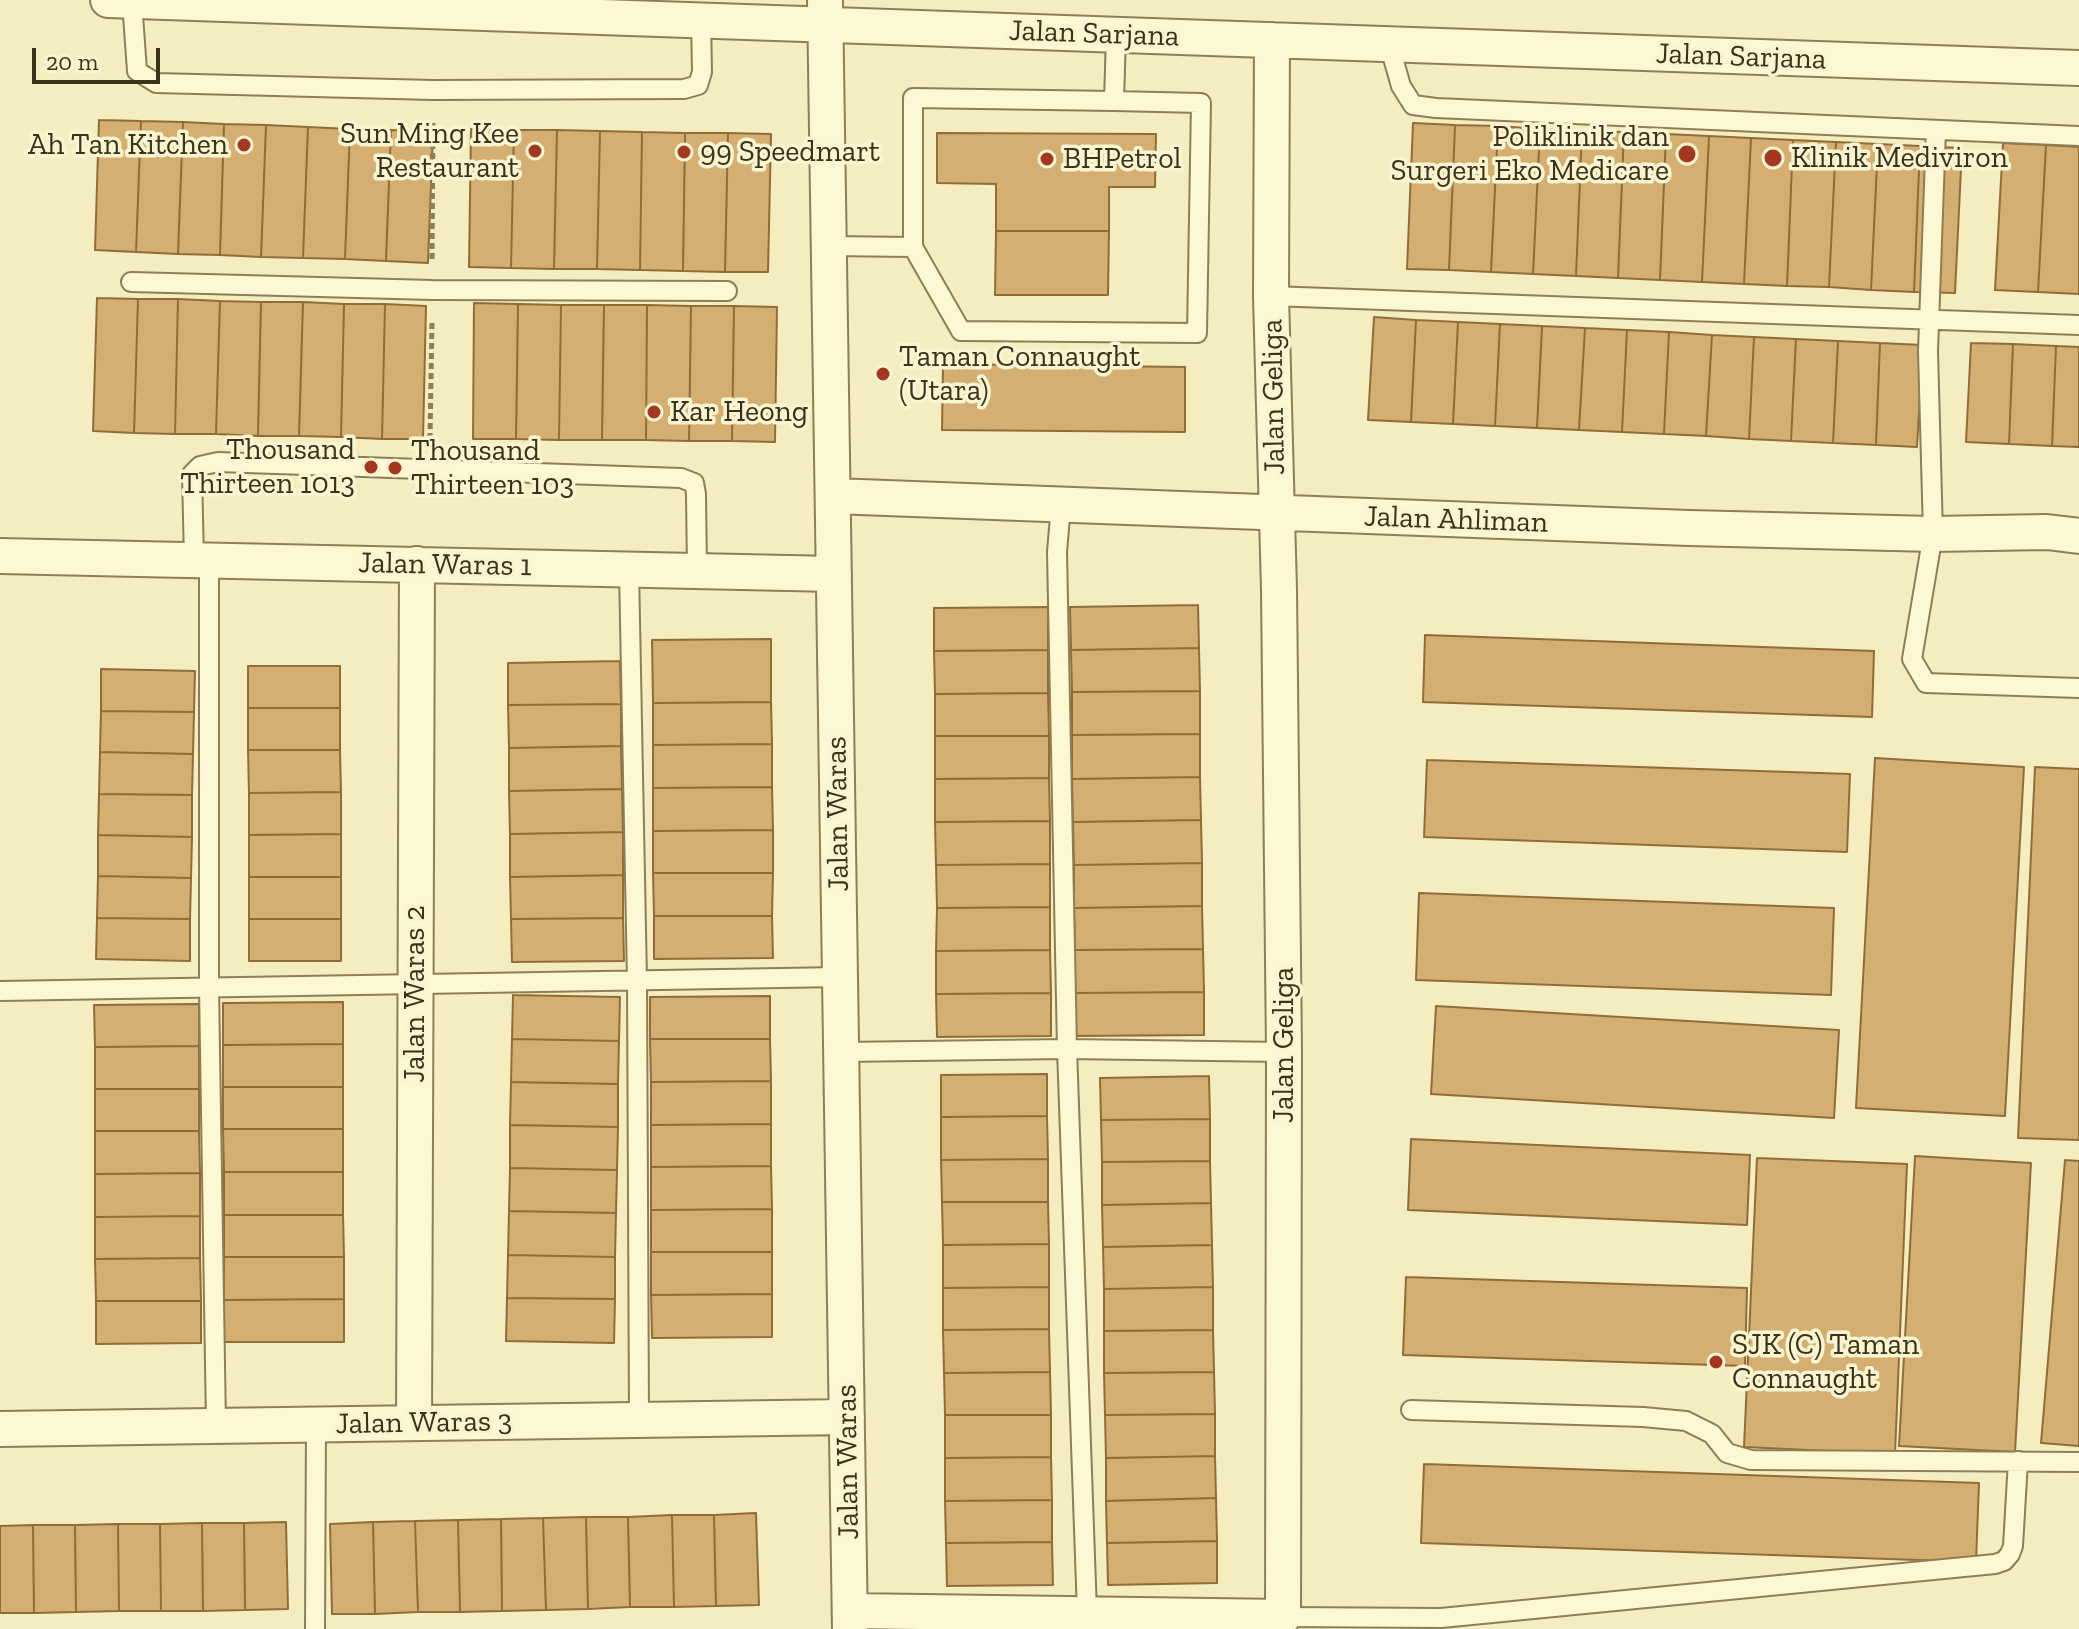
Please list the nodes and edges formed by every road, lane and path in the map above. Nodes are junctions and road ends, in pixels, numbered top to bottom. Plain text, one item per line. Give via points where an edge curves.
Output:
1 (108, 0) edge
2 (132, 1) edge
3 (825, 12) edge
4 (701, 20) junction
5 (1116, 35) junction
6 (1272, 40) junction
7 (1389, 44) junction
8 (2079, 68) edge
9 (1114, 101) junction
10 (1936, 130) junction
11 (2079, 136) edge
12 (829, 246) junction
13 (913, 247) junction
14 (131, 282) dead end
15 (727, 291) dead end
16 (1271, 296) junction
17 (1929, 319) junction
18 (2079, 325) edge
19 (833, 496) junction
20 (1061, 505) junction
21 (1277, 513) junction
22 (1933, 534) junction
23 (2079, 536) edge
24 (0, 556) edge
25 (202, 560) junction
26 (417, 564) junction
27 (629, 569) junction
28 (697, 571) junction
29 (834, 574) junction
30 (2079, 688) edge
31 (841, 977) junction
32 (637, 981) junction
33 (415, 984) junction
34 (209, 987) junction
35 (0, 991) edge
36 (1067, 1049) junction
37 (841, 1052) junction
38 (1284, 1052) junction
39 (1411, 1410) dead end
40 (847, 1417) junction
41 (639, 1419) junction
42 (414, 1423) junction
43 (316, 1424) junction
44 (216, 1426) junction
45 (0, 1429) edge
46 (2018, 1461) junction
47 (2079, 1462) edge
48 (1087, 1613) junction
49 (1283, 1617) junction
50 (850, 1620) edge
51 (315, 1629) edge

1 - 2 street, Jalan Sarjana
2 - 4 street, Jalan Sarjana
2 - 4 lane via 137,71 156,83 684,89 698,85 702,72
3 - 4 street, Jalan Sarjana
3 - 5 street, Jalan Sarjana
3 - 12 street, Jalan Waras
5 - 6 street, Jalan Sarjana
5 - 9 lane
6 - 7 street, Jalan Sarjana
6 - 16 street, Jalan Geliga
7 - 8 street, Jalan Sarjana
7 - 10 lane via 1401,86 1413,105
9 - 13 lane via 913,98
9 - 13 lane via 1201,103 1197,333 961,331
10 - 11 lane
10 - 17 lane
12 - 13 lane
12 - 19 street, Jalan Waras
14 - 15 lane
16 - 17 lane
16 - 21 street, Jalan Geliga
17 - 18 lane
17 - 22 lane
19 - 20 street, Jalan Ahliman
19 - 29 street, Jalan Waras
20 - 21 street, Jalan Ahliman
20 - 36 lane via 1057,552
21 - 22 street, Jalan Ahliman
21 - 38 street, Jalan Geliga
22 - 23 street, Jalan Ahliman
22 - 30 lane via 1912,659 1926,683
24 - 25 street, Jalan Waras 1
25 - 26 street, Jalan Waras 1
25 - 28 lane via 192,474 218,462 681,478 694,483 696,494
25 - 34 lane
26 - 27 street, Jalan Waras 1
26 - 33 street, Jalan Waras 2
27 - 28 street, Jalan Waras 1
27 - 32 lane
28 - 29 street, Jalan Waras 1
29 - 31 street, Jalan Waras
31 - 32 lane
31 - 37 street, Jalan Waras
32 - 33 lane
32 - 41 lane
33 - 34 lane
33 - 42 street, Jalan Waras 2
34 - 35 lane
34 - 44 lane
36 - 37 lane
36 - 38 lane
36 - 48 lane
37 - 40 street, Jalan Waras
38 - 49 street, Jalan Geliga
39 - 46 lane via 1686,1421 1712,1434 1727,1453 1751,1460
40 - 41 street, Jalan Waras 3
40 - 50 street, Jalan Waras
41 - 42 street, Jalan Waras 3
42 - 43 street, Jalan Waras 3
43 - 44 street, Jalan Waras 3
43 - 51 lane
44 - 45 street, Jalan Waras 3
46 - 47 lane
46 - 49 lane via 2013,1546 2004,1561 1995,1564 1441,1618
48 - 49 street
48 - 50 street

